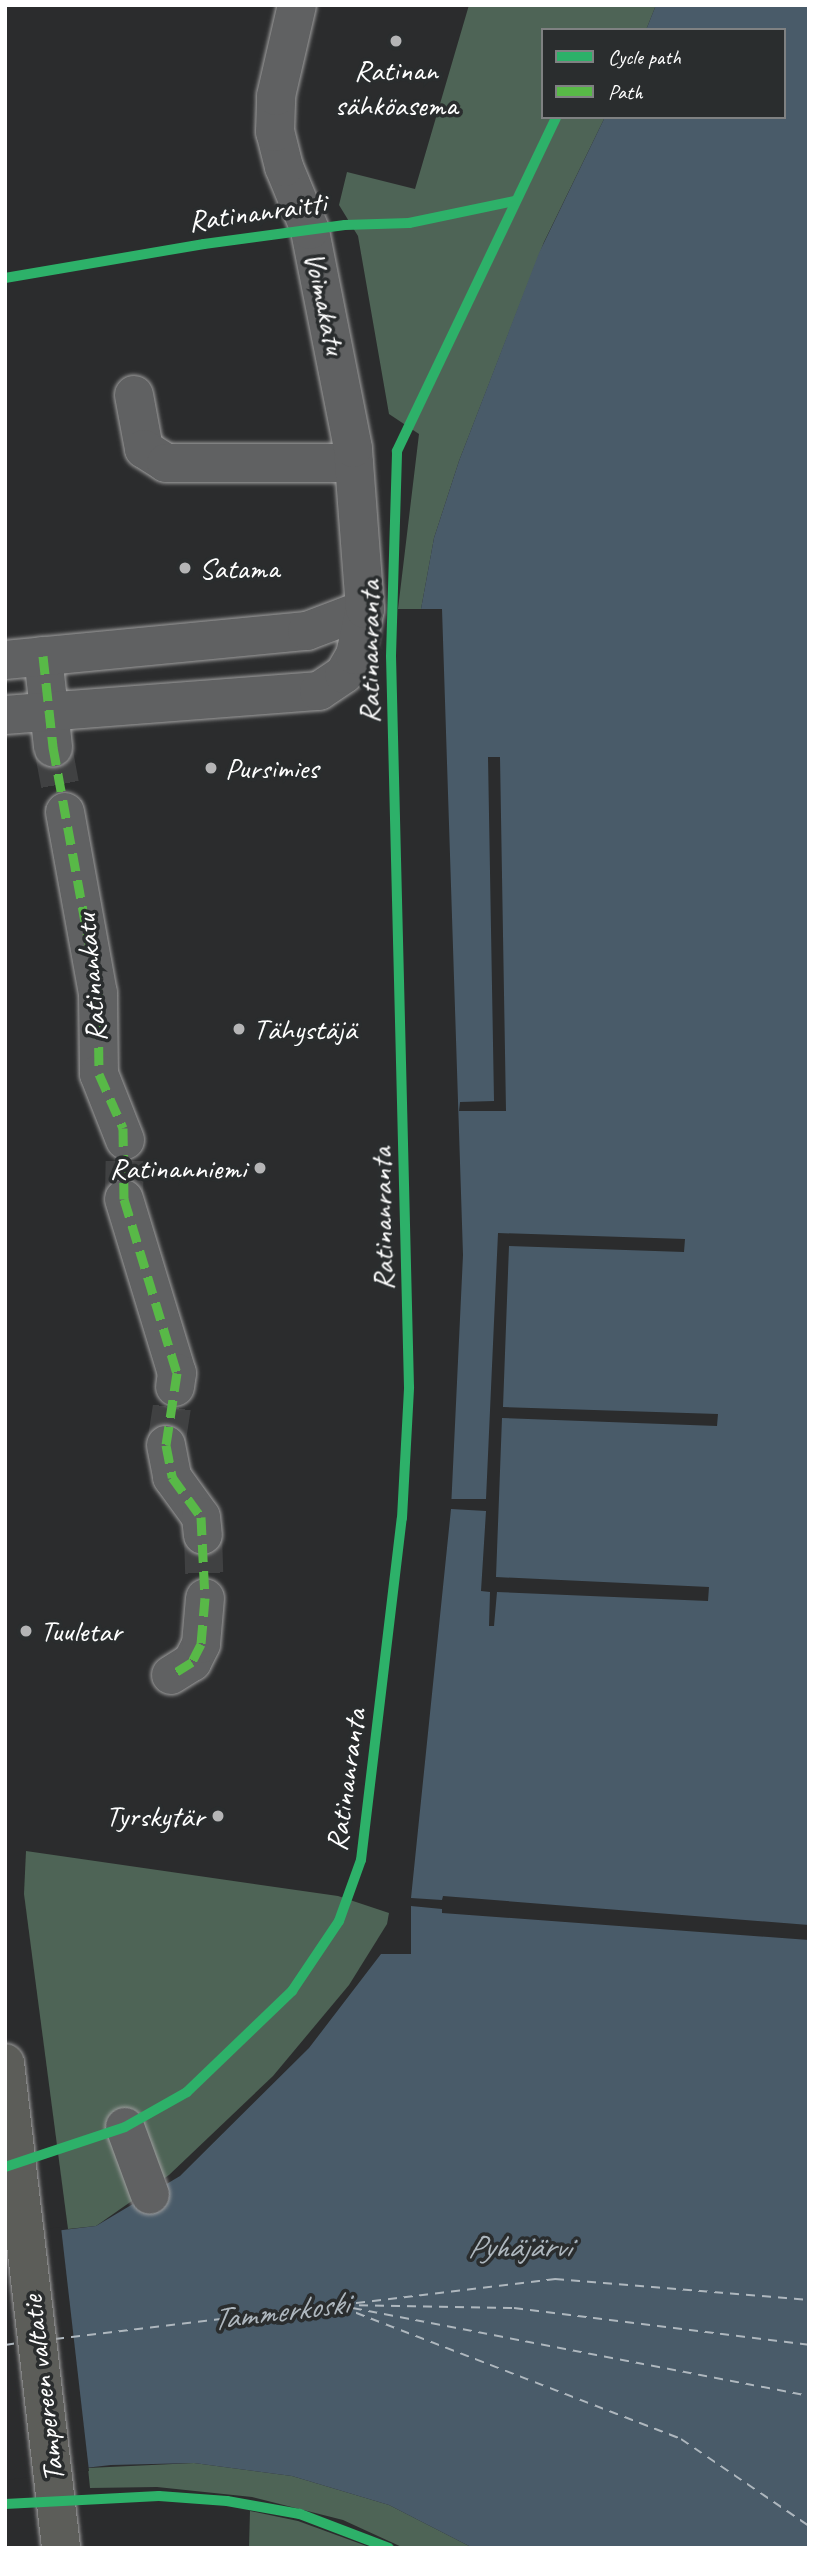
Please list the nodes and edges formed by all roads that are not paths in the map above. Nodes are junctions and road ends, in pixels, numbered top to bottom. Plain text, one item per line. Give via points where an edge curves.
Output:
1 (297, 5) edge
2 (134, 395) dead end
3 (354, 463) junction
4 (365, 609) junction
5 (43, 656) junction
6 (5, 660) edge
7 (5, 715) edge
8 (52, 729) junction
9 (65, 812) tunnel mouth
10 (125, 1140) tunnel mouth
11 (124, 1199) tunnel mouth
12 (175, 1387) tunnel mouth
13 (166, 1445) tunnel mouth
14 (203, 1535) tunnel mouth
15 (205, 1598) tunnel mouth
16 (172, 1675) dead end
17 (5, 2063) edge
18 (125, 2127) dead end
19 (150, 2194) dead end
20 (61, 2548) edge

1 - 3 street, Voimakatu via 276,96 275,132 310,230
2 - 3 street via 144,449 166,463
3 - 4 street, Voimakatu
4 - 5 street via 307,631
4 - 8 street, Voimakatu via 355,654 344,674 319,691
5 - 6 street
5 - 8 street
7 - 8 street, Voimakatu
9 - 10 street, Ratinankatu via 98,993 99,1074
11 - 12 street via 177,1373
13 - 14 street via 173,1477 201,1517
15 - 16 street via 201,1644 192,1662
17 - 20 main road, Tampereen valtatie
18 - 19 street

